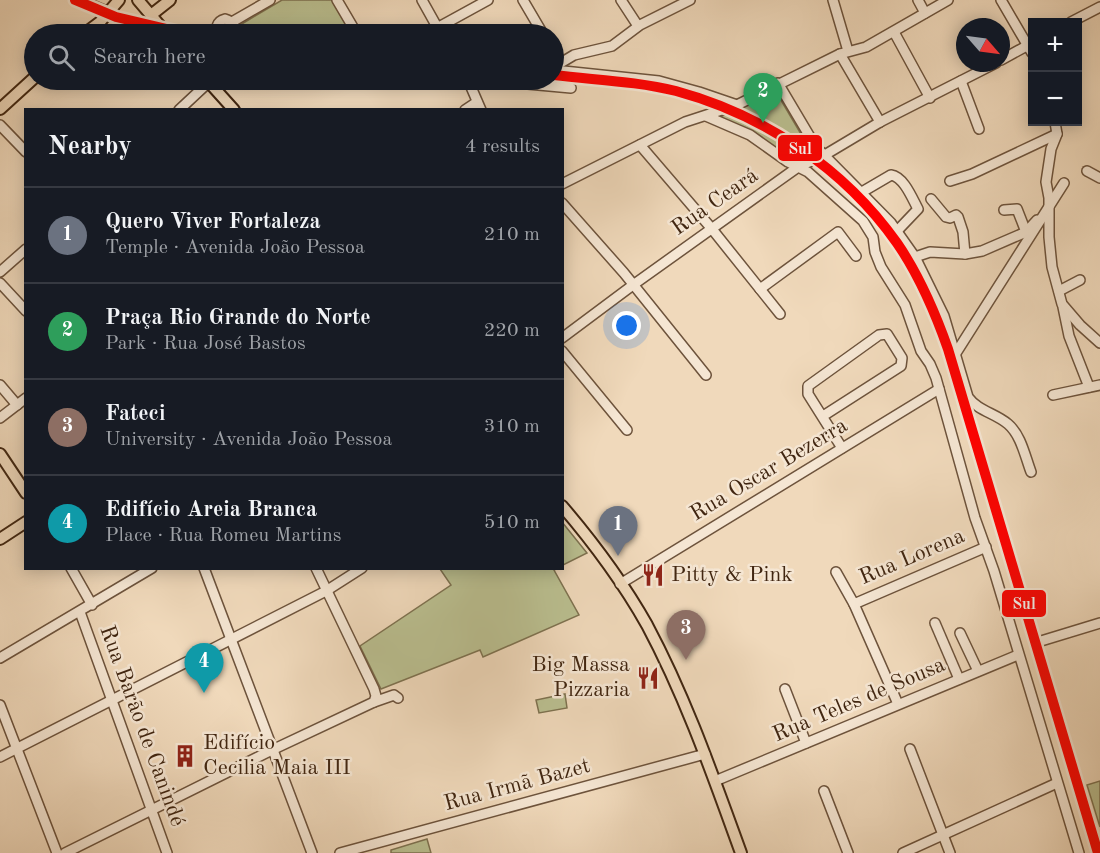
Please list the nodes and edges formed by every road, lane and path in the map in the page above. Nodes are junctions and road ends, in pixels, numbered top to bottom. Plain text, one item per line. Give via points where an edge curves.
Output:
1 (80, 0) edge
2 (119, 0) edge
3 (138, 0) edge
4 (147, 0) edge
5 (170, 0) edge
6 (270, 0) edge
7 (337, 0) edge
8 (422, 0) edge
9 (488, 0) edge
10 (524, 0) edge
11 (621, 0) edge
12 (690, 0) edge
13 (833, 0) edge
14 (918, 0) edge
15 (948, 0) edge
16 (1001, 0) edge
17 (1100, 7) edge
18 (109, 12) junction
19 (154, 13) junction
20 (925, 13) junction
21 (1079, 18) edge
22 (232, 22) joint
23 (97, 24) edge
24 (161, 24) edge
25 (166, 24) edge
26 (218, 24) edge
27 (351, 24) edge
28 (435, 24) edge
29 (450, 24) edge
30 (537, 24) edge
31 (638, 26) junction
32 (894, 32) junction
33 (1028, 42) edge
34 (1028, 48) edge
35 (844, 53) junction
36 (1010, 56) edge
37 (564, 63) edge
38 (564, 69) edge
39 (978, 72) edge
40 (961, 81) junction
41 (778, 84) junction
42 (24, 87) edge
43 (564, 87) edge
44 (571, 88) dead end
45 (199, 90) edge
46 (217, 90) edge
47 (472, 90) edge
48 (930, 98) junction
49 (737, 105) junction
50 (479, 106) edge
51 (181, 108) edge
52 (232, 108) edge
53 (0, 109) edge
54 (706, 116) junction
55 (880, 122) junction
56 (0, 125) edge
57 (1056, 126) edge
58 (979, 129) dead end
59 (1057, 135) junction
60 (640, 145) junction
61 (24, 150) edge
62 (823, 156) junction
63 (798, 167) junction
64 (1087, 171) dead end
65 (1100, 178) edge
66 (950, 181) dead end
67 (564, 183) edge
68 (1064, 183) dead end
69 (862, 192) junction
70 (931, 199) dead end
71 (564, 205) edge
72 (1004, 210) dead end
73 (1048, 211) junction
74 (712, 229) junction
75 (897, 231) junction
76 (1026, 232) junction
77 (24, 251) edge
78 (965, 254) junction
79 (856, 256) dead end
80 (915, 257) junction
81 (0, 272) edge
82 (1080, 280) dead end
83 (0, 283) edge
84 (633, 285) junction
85 (760, 289) junction
86 (1059, 291) junction
87 (1062, 304) junction
88 (24, 310) edge
89 (780, 314) dead end
90 (564, 337) edge
91 (1100, 343) edge
92 (564, 353) edge
93 (956, 353) junction
94 (706, 375) dead end
95 (0, 385) edge
96 (1100, 385) edge
97 (1089, 387) junction
98 (939, 389) junction
99 (1053, 395) dead end
100 (24, 400) edge
101 (17, 405) junction
102 (823, 416) junction
103 (0, 418) edge
104 (627, 430) dead end
105 (842, 448) junction
106 (0, 454) edge
107 (1031, 471) dead end
108 (24, 490) edge
109 (564, 509) edge
110 (24, 523) edge
111 (0, 539) edge
112 (986, 547) junction
113 (72, 570) edge
114 (150, 570) edge
115 (205, 570) edge
116 (317, 570) edge
117 (359, 570) edge
118 (837, 572) dead end
119 (620, 584) junction
120 (326, 591) junction
121 (92, 604) junction
122 (855, 604) junction
123 (80, 612) junction
124 (934, 623) dead end
125 (1100, 623) edge
126 (960, 633) dead end
127 (231, 640) junction
128 (1041, 641) dead end
129 (1018, 655) junction
130 (0, 657) edge
131 (978, 671) junction
132 (959, 679) junction
133 (785, 689) dead end
134 (398, 698) dead end
135 (113, 701) junction
136 (374, 702) junction
137 (898, 704) junction
138 (0, 705) edge
139 (806, 743) junction
140 (16, 749) junction
141 (910, 749) dead end
142 (272, 750) junction
143 (705, 754) junction
144 (0, 757) edge
145 (715, 781) junction
146 (1057, 783) junction
147 (824, 791) dead end
148 (152, 810) junction
149 (944, 834) junction
150 (57, 853) edge
151 (65, 853) edge
152 (167, 853) edge
153 (312, 853) edge
154 (340, 853) edge
155 (741, 853) edge
156 (848, 853) edge
157 (903, 853) edge
158 (950, 853) edge
159 (1079, 853) edge

1 - 18 street
2 - 18 main road
3 - 19 main road
4 - 19 main road
5 - 19 main road
6 - 22 street
7 - 27 street
8 - 28 street
9 - 29 street
10 - 30 street
11 - 31 street
12 - 31 street
13 - 35 street
14 - 20 street
15 - 20 street
16 - 33 street
17 - 21 street
18 - 23 main road
19 - 24 main road
19 - 25 main road
20 - 32 street
22 - 26 street via 225,19
31 - 37 street via 612,46 574,55
32 - 35 street
32 - 48 street
34 - 36 street
35 - 41 street
35 - 55 street
38 - 49 street via 659,81
39 - 40 street, Rua Ceará
40 - 48 street, Rua Ceará
40 - 58 street
41 - 49 street
41 - 62 street
42 - 53 main road
43 - 44 street
45 - 51 street
46 - 52 main road
47 - 50 street
48 - 55 street, Rua Ceará
49 - 54 street
54 - 60 street
54 - 63 street via 750,135
55 - 62 street, Rua Ceará
56 - 61 street
57 - 59 street
59 - 66 street
59 - 73 street via 1046,182
60 - 67 street
60 - 74 street
62 - 63 street, Rua Ceará
62 - 69 street
63 - 74 street, Rua Ceará
63 - 98 street via 817,179 869,230 878,261 905,305
64 - 65 street
68 - 73 street
69 - 75 street
69 - 75 street via 893,175 901,180 918,209
70 - 78 street via 946,217 958,217
71 - 84 street
72 - 76 street via 1017,209
73 - 76 street
73 - 86 street via 1052,267
73 - 93 street
74 - 84 street, Rua Ceará
74 - 85 street
75 - 80 street
76 - 78 street
77 - 81 street
78 - 80 street via 930,252
79 - 85 street via 838,232
80 - 93 street via 944,316
82 - 86 street
83 - 88 street
84 - 90 street, Rua Ceará
84 - 94 street
85 - 89 street
86 - 87 street
87 - 91 street
87 - 97 street via 1069,336
92 - 104 street
93 - 107 street via 968,397 977,407 1010,425
95 - 101 street
96 - 97 street
97 - 99 street
98 - 105 street, Rua Oscar Bezerra via 871,434
98 - 112 street
100 - 101 street
101 - 103 street
102 - 102 street via 808,394 811,382 879,335 887,334 902,358 901,366
102 - 105 street
105 - 119 street, Rua Oscar Bezerra
106 - 108 main road
109 - 119 main road
110 - 111 main road
112 - 122 street, Rua Lorena
112 - 129 street
113 - 121 street, Rua Barão de Canindé
114 - 121 street
115 - 127 street
116 - 120 street
117 - 120 street
118 - 122 street
119 - 143 main road via 648,629
120 - 127 street
120 - 136 street via 374,689
121 - 123 street
122 - 137 street
123 - 130 street
123 - 135 street, Rua Barão de Canindé
124 - 132 street
125 - 128 street
126 - 131 street
127 - 135 street
127 - 142 street
129 - 131 street, Rua Teles de Sousa
129 - 146 street
131 - 132 street, Rua Teles de Sousa
132 - 137 street, Rua Teles de Sousa
133 - 139 street
134 - 136 street via 394,694
135 - 140 street
135 - 148 street, Rua Barão de Canindé
136 - 142 street
137 - 139 street, Rua Teles de Sousa
138 - 140 street
139 - 145 street, Rua Teles de Sousa
140 - 144 street
140 - 150 street
141 - 149 street
142 - 148 street
142 - 153 street
143 - 145 main road
143 - 154 street, Rua Irmã Bazet
145 - 155 main road
146 - 149 street
146 - 159 street
147 - 156 street
148 - 151 street
148 - 152 street, Rua Barão de Canindé
149 - 157 street
149 - 158 street

